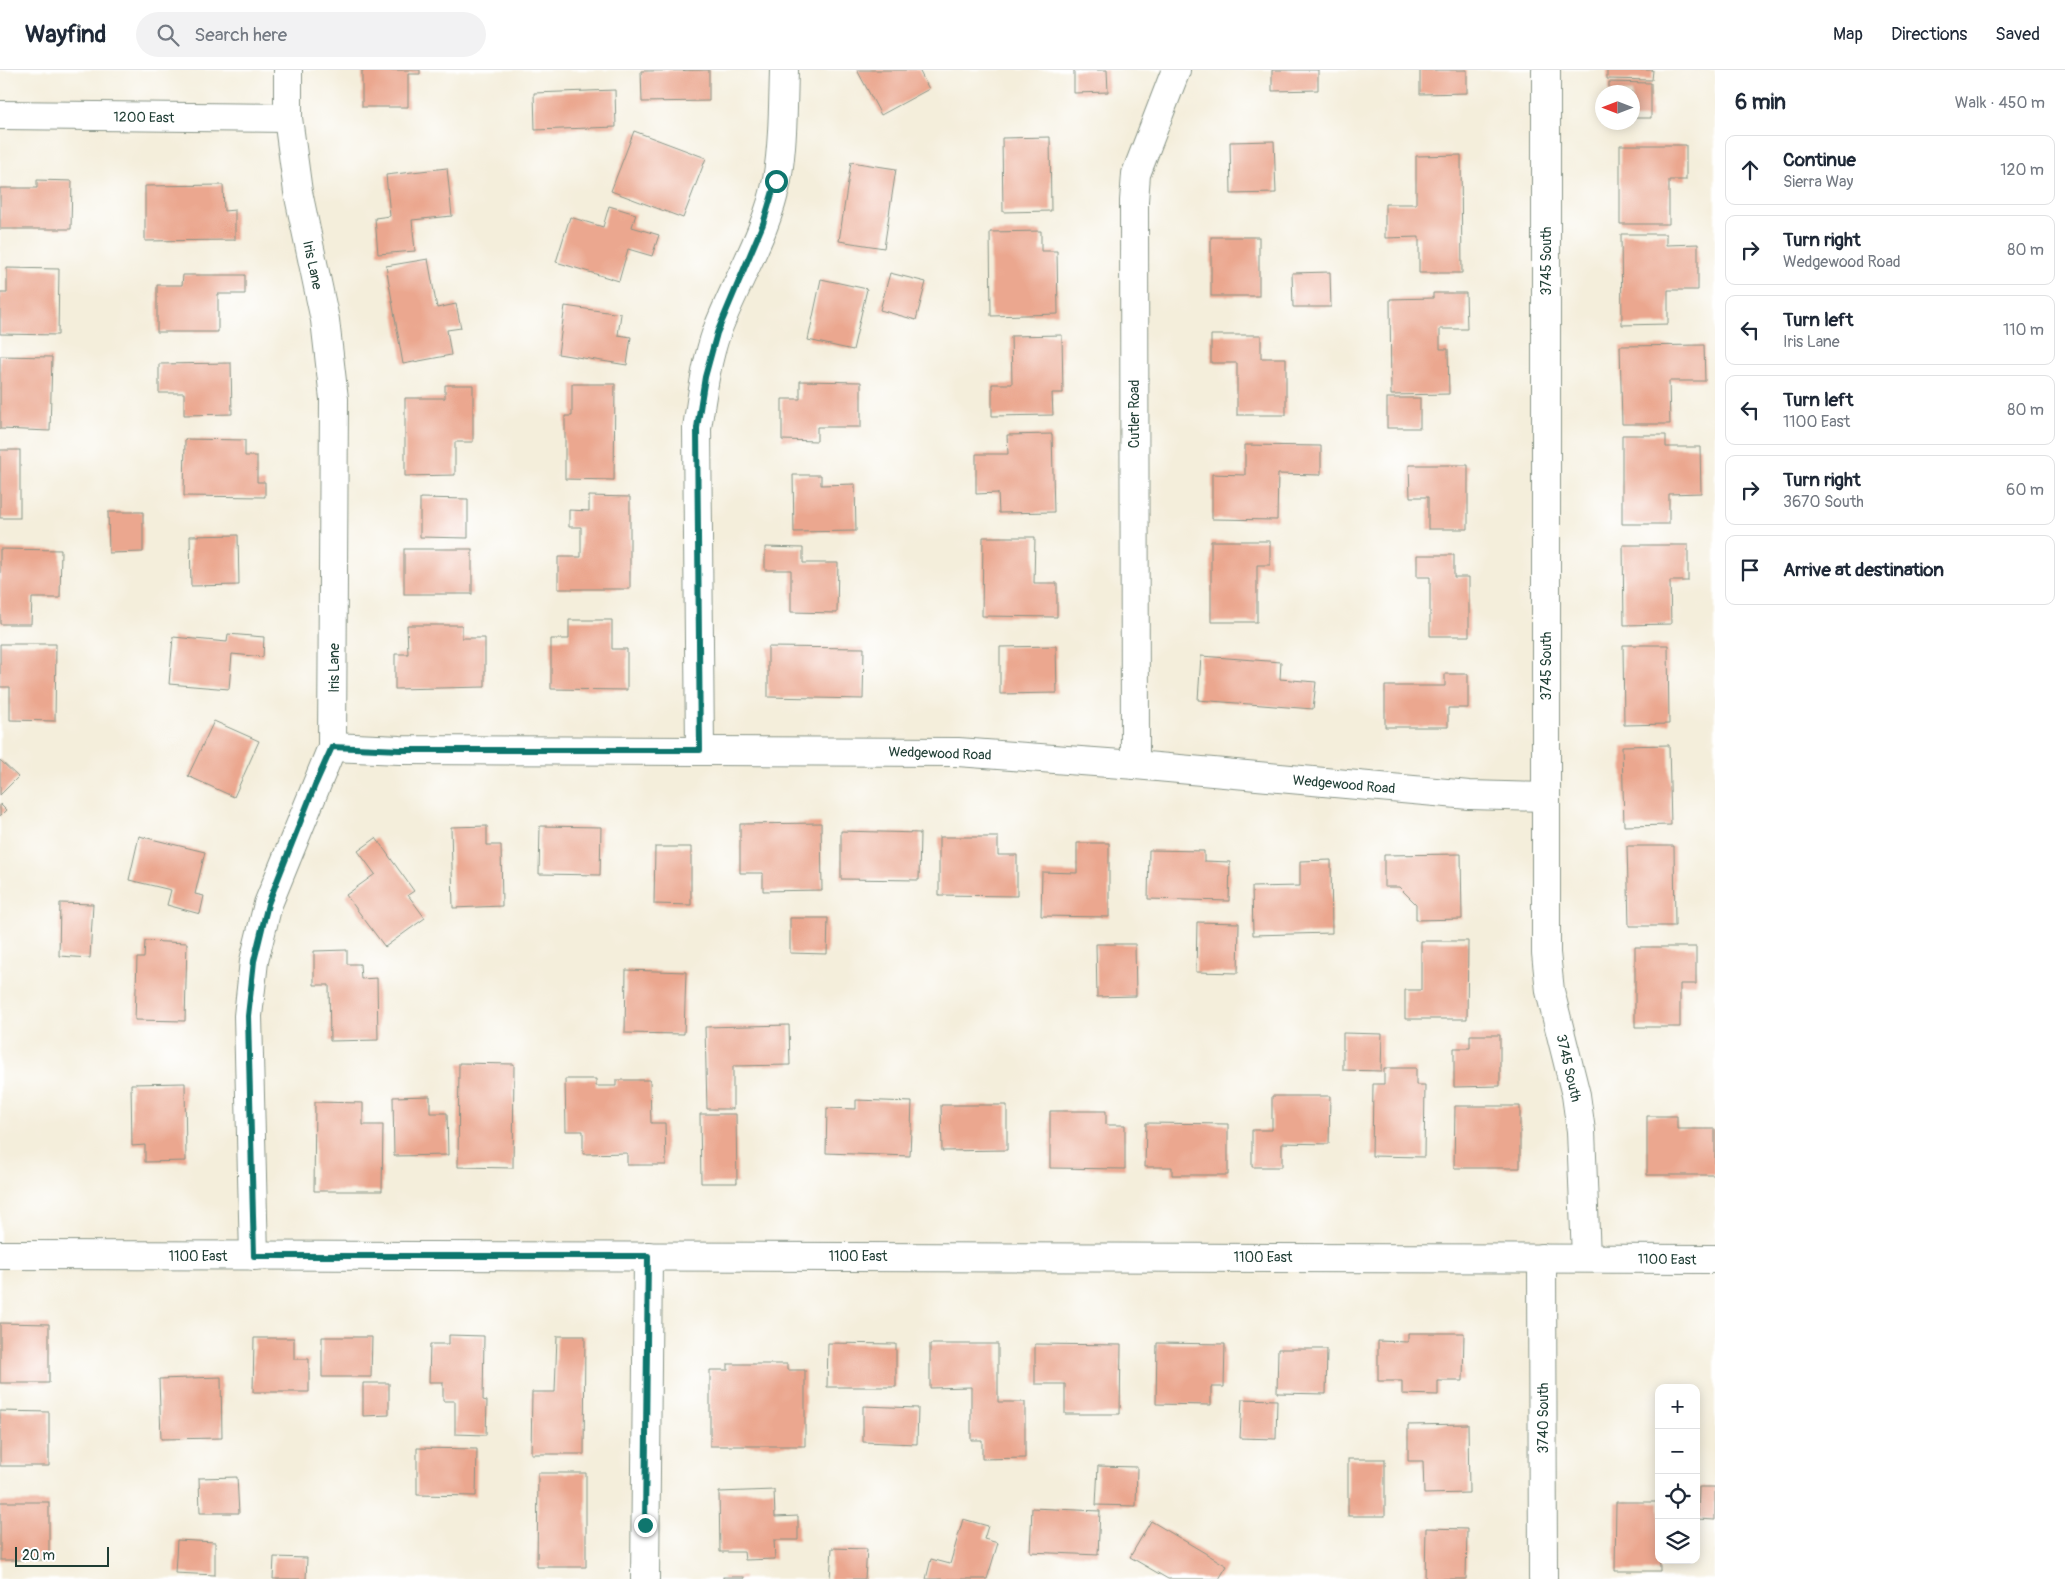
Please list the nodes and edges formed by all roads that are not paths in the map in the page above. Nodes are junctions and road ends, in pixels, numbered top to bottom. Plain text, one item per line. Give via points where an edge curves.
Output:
1 (288, 70) edge
2 (784, 70) edge
3 (1176, 70) edge
4 (1546, 70) edge
5 (0, 115) edge
6 (288, 118) junction
7 (332, 747) junction
8 (700, 750) junction
9 (1135, 765) junction
10 (1546, 797) junction
11 (0, 1255) edge
12 (254, 1256) junction
13 (648, 1256) junction
14 (1542, 1258) junction
15 (1586, 1258) junction
16 (1715, 1259) edge
17 (645, 1579) edge
18 (1543, 1579) edge

1 - 6 street, Iris Lane
2 - 8 street via 783,125 776,181 763,224 717,333 705,377 697,428
3 - 9 street, Cutler Road via 1136,174 1134,201
4 - 10 street, 3745 South
5 - 6 street, 1200 East
6 - 7 street, Iris Lane via 298,192 324,320 334,399
7 - 8 street, Wedgewood Road
7 - 12 street, Iris Lane via 268,904 254,961 248,1016
8 - 9 street, Wedgewood Road via 958,752
9 - 10 street, Wedgewood Road via 1469,795
10 - 15 street, 3745 South via 1546,953 1550,990 1576,1095 1581,1131
11 - 12 street, 1100 East
12 - 13 street, 1100 East
13 - 14 street, 1100 East
13 - 17 street
14 - 15 street, 1100 East
14 - 18 street, 3740 South
15 - 16 street, 1100 East

